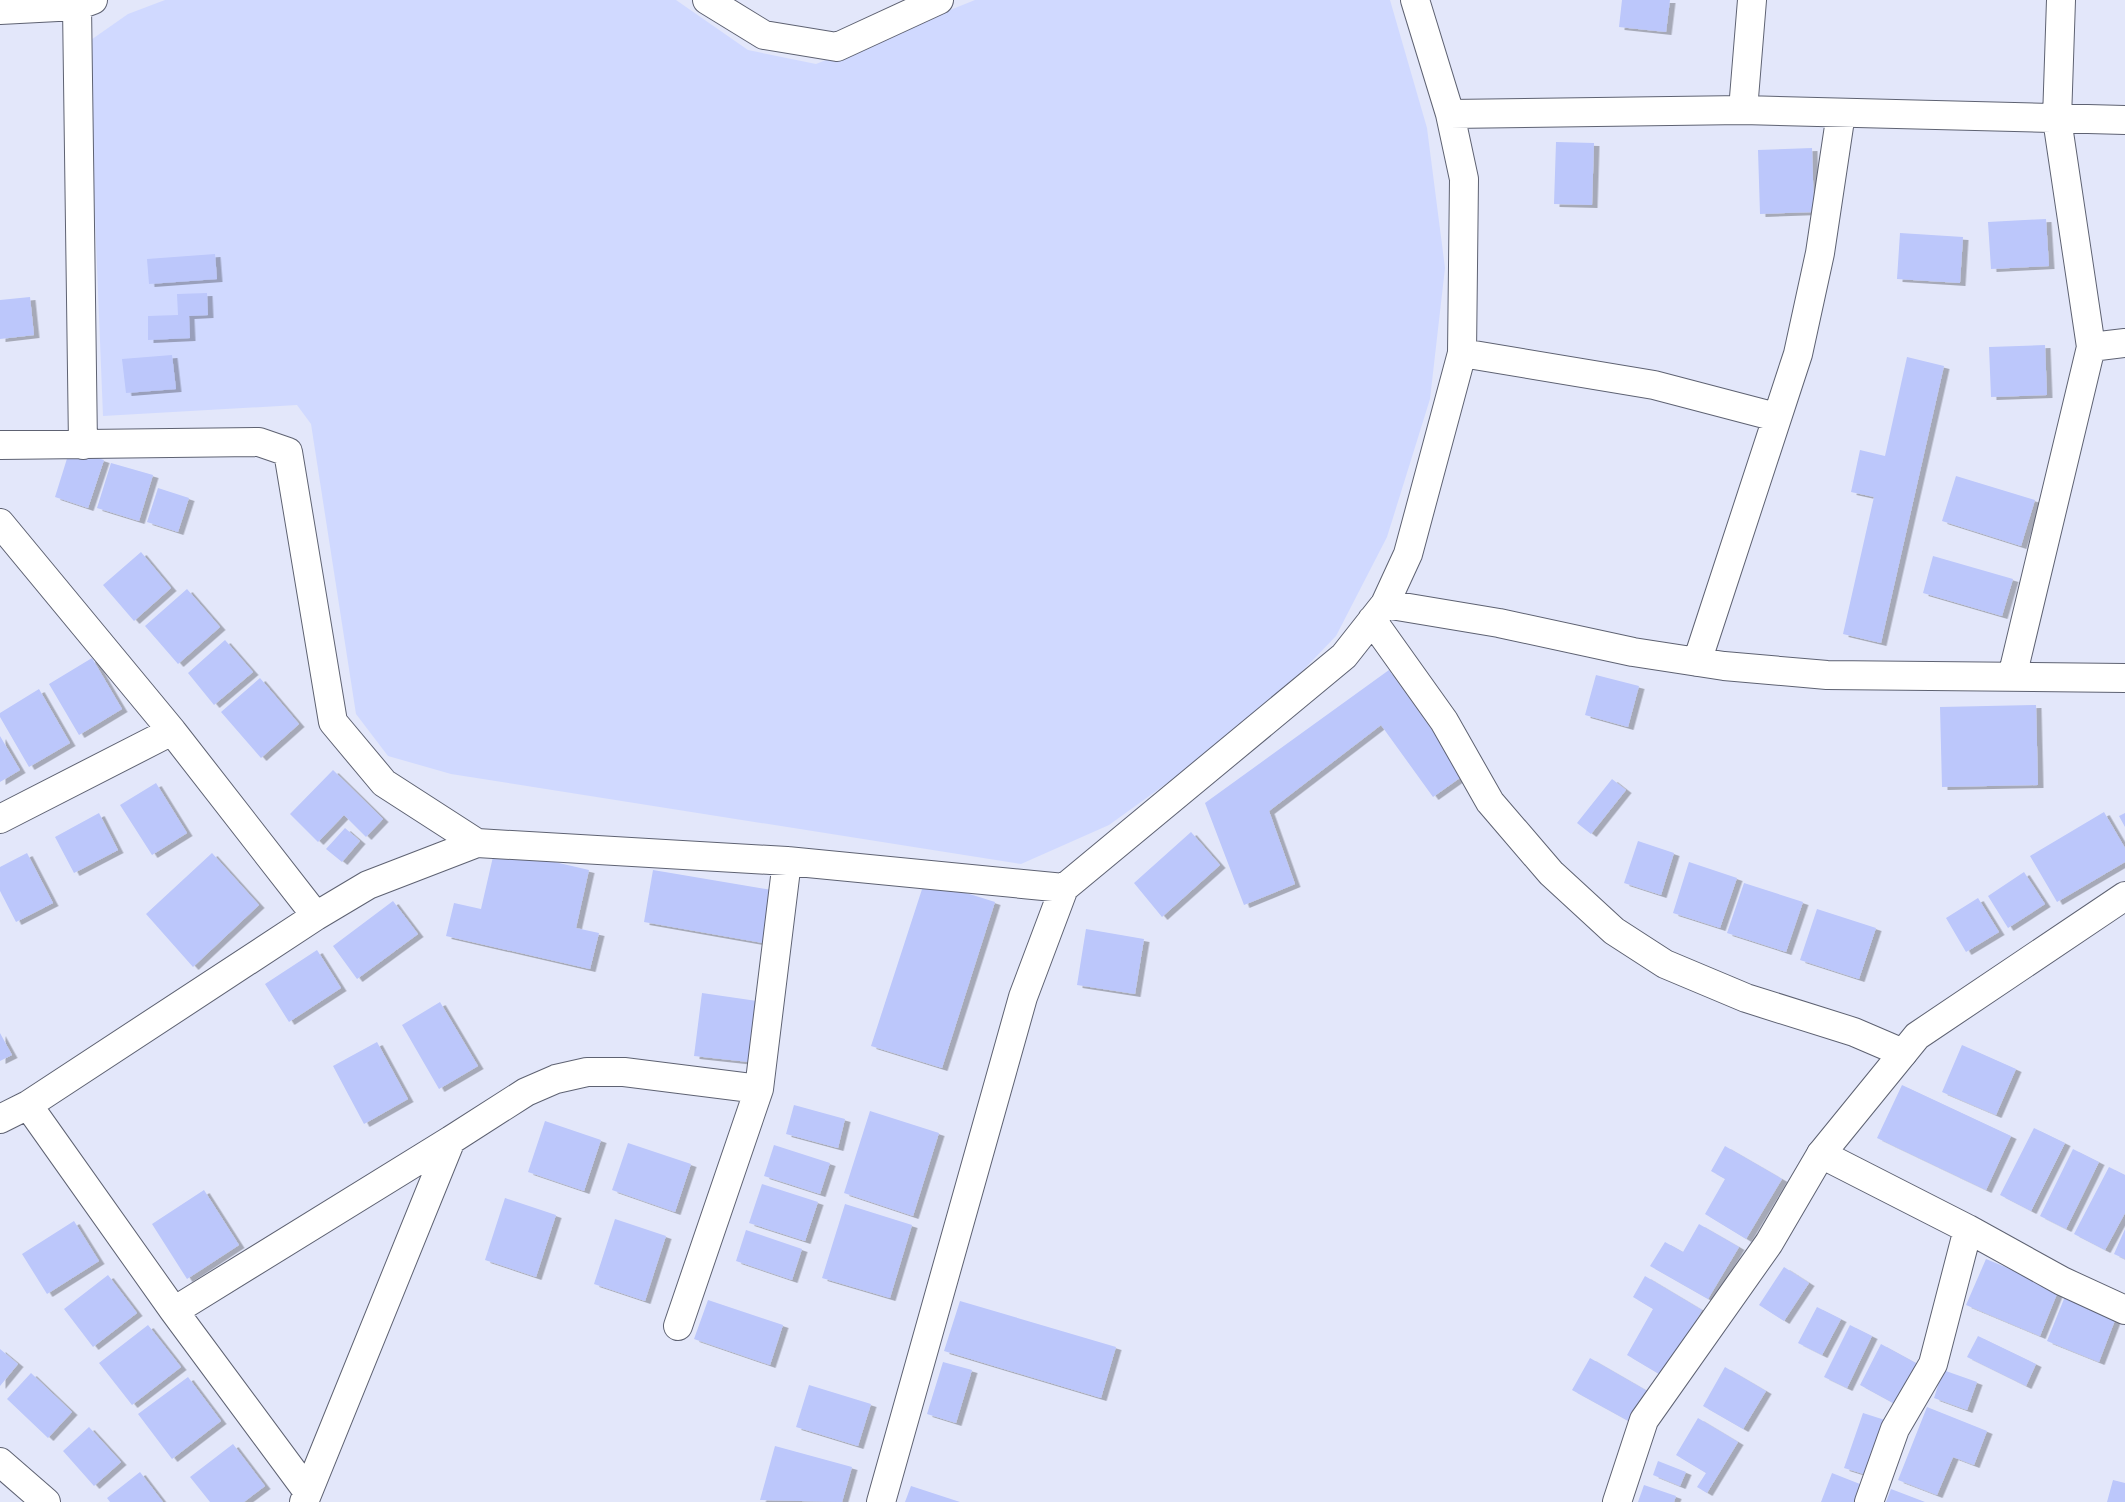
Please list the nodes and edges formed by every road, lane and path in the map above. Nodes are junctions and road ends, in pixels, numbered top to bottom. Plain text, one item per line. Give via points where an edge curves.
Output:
1 (939, 0) edge
2 (1414, 0) edge
3 (1752, 0) edge
4 (2061, 0) edge
5 (713, 2) edge
6 (85, 3) edge
7 (15, 5) edge
8 (1743, 110) junction
9 (1841, 113) junction
10 (1450, 114) junction
11 (2056, 119) junction
12 (2125, 120) edge
13 (2125, 343) edge
14 (2091, 347) junction
15 (1462, 353) junction
16 (1776, 417) junction
17 (0, 445) edge
18 (82, 445) junction
19 (0, 523) edge
20 (1378, 612) junction
21 (1697, 662) junction
22 (2012, 677) junction
23 (2125, 678) edge
24 (172, 731) junction
25 (0, 819) edge
26 (477, 843) junction
27 (786, 861) junction
28 (1064, 888) junction
29 (2125, 896) edge
30 (316, 916) junction
31 (1903, 1053) junction
32 (759, 1089) junction
33 (28, 1105) junction
34 (0, 1119) edge
35 (451, 1140) junction
36 (1821, 1154) junction
37 (1968, 1229) junction
38 (2125, 1310) edge
39 (174, 1311) junction
40 (678, 1326) dead end
41 (0, 1462) edge
42 (306, 1497) edge
43 (46, 1502) edge
44 (881, 1502) edge
45 (1617, 1502) edge
46 (1869, 1502) edge

1 - 5 street via 837,47 764,35
2 - 10 street
3 - 8 street
4 - 11 street
6 - 7 street
6 - 18 street
8 - 9 street
8 - 10 street
9 - 11 street
9 - 16 street via 1820,253 1798,354
10 - 15 street via 1464,179
11 - 12 street
11 - 14 street
13 - 14 street
14 - 22 street
15 - 16 street via 1654,385
15 - 20 street via 1408,554
16 - 21 street
17 - 18 street
18 - 26 street via 258,442 288,452 333,722 384,783
19 - 24 street
20 - 21 street via 1499,624
20 - 28 street via 1344,656
20 - 31 street via 1490,802 1551,873 1614,932 1665,964 1746,998 1854,1032
21 - 22 street via 1828,675
22 - 23 street
24 - 25 street
24 - 30 street
26 - 27 street
26 - 30 street via 368,885
27 - 28 street
27 - 32 street
28 - 44 street via 1023,997
29 - 31 street via 1917,1036
30 - 33 street
31 - 36 street
32 - 35 street via 624,1072 587,1072 556,1079 526,1092
32 - 40 street
33 - 34 street
33 - 39 street
35 - 39 street
35 - 42 street
36 - 37 street
36 - 45 street via 1769,1243 1644,1420
37 - 38 street via 2062,1281
37 - 46 street via 1933,1364 1895,1429
39 - 42 street
41 - 43 street

